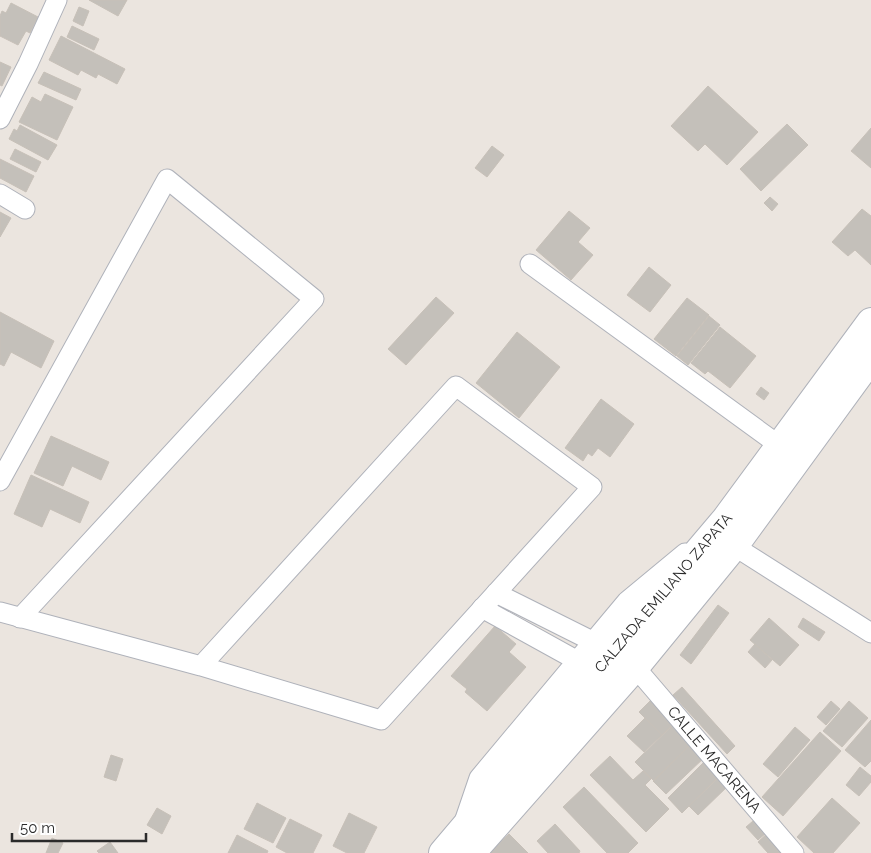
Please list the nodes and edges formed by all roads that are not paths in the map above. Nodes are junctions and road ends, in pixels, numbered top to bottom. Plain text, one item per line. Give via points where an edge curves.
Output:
1 (57, 0) edge
2 (0, 119) edge
3 (0, 194) edge
4 (25, 209) dead end
5 (530, 264) dead end
6 (871, 322) edge
7 (871, 358) edge
8 (780, 446) junction
9 (0, 481) edge
10 (726, 519) junction
11 (734, 546) junction
12 (496, 593) junction
13 (482, 608) junction
14 (0, 612) edge
15 (20, 618) junction
16 (871, 633) edge
17 (592, 641) junction
18 (576, 660) junction
19 (201, 666) junction
20 (635, 667) junction
21 (466, 842) edge
22 (443, 853) edge
23 (794, 853) edge

1 - 2 street
3 - 4 street
5 - 8 street
6 - 8 main road, CALZADA EMILIANO ZAPATA
7 - 11 main road, CALZADA EMILIANO ZAPATA
8 - 10 main road, CALZADA EMILIANO ZAPATA
9 - 15 street via 167,179 314,299
10 - 17 street via 627,601
10 - 21 main road, CALZADA EMILIANO ZAPATA
11 - 16 street
11 - 20 main road, CALZADA EMILIANO ZAPATA
12 - 13 street
12 - 17 street
12 - 19 street via 592,487 456,386
13 - 18 street
13 - 19 street via 381,720
14 - 15 street
15 - 19 street
17 - 18 street
18 - 21 street via 479,778
20 - 21 main road, CALZADA EMILIANO ZAPATA
20 - 23 street, CALLE MACARENA
21 - 22 main road, CALZADA EMILIANO ZAPATA

